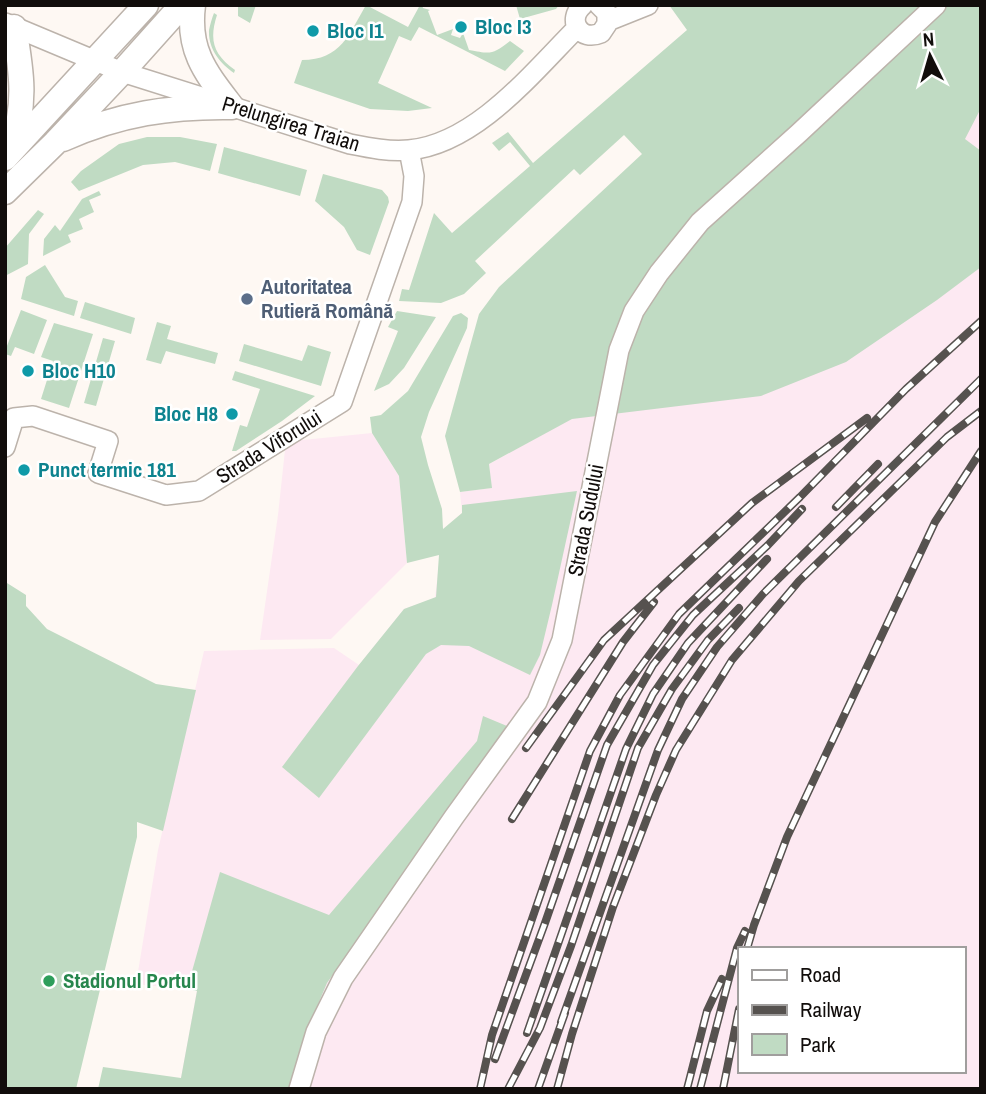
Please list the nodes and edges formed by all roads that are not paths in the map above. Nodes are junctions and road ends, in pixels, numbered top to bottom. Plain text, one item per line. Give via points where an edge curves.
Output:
1 (146, 5) edge
2 (181, 5) edge
3 (192, 5) edge
4 (583, 5) edge
5 (648, 5) edge
6 (936, 5) edge
7 (604, 13) edge
8 (10, 25) edge
9 (577, 28) junction
10 (94, 61) junction
11 (122, 72) junction
12 (232, 107) junction
13 (55, 143) junction
14 (409, 150) junction
15 (5, 157) edge
16 (5, 192) edge
17 (5, 447) edge
18 (299, 1089) edge

1 - 10 main road
2 - 11 main road
3 - 12 main road via 192,34 200,61
4 - 9 street via 575,18
5 - 7 street
6 - 18 street, Strada Sudului via 700,222 634,311 619,350 562,640 537,702 343,978 316,1032
7 - 9 street via 605,29 596,36
8 - 10 street, Prelungirea Traian
8 - 15 main road via 21,65 22,94 16,134
9 - 14 street, Prelungirea Traian via 487,115 448,139
10 - 11 street, Prelungirea Traian
10 - 15 main road
11 - 12 street, Prelungirea Traian
11 - 13 main road
12 - 13 main road via 138,114
12 - 14 street, Prelungirea Traian via 350,144
13 - 16 main road
14 - 17 street, Strada Viforului via 412,202 342,402 199,491 166,495 98,473 108,441 33,416 14,418

